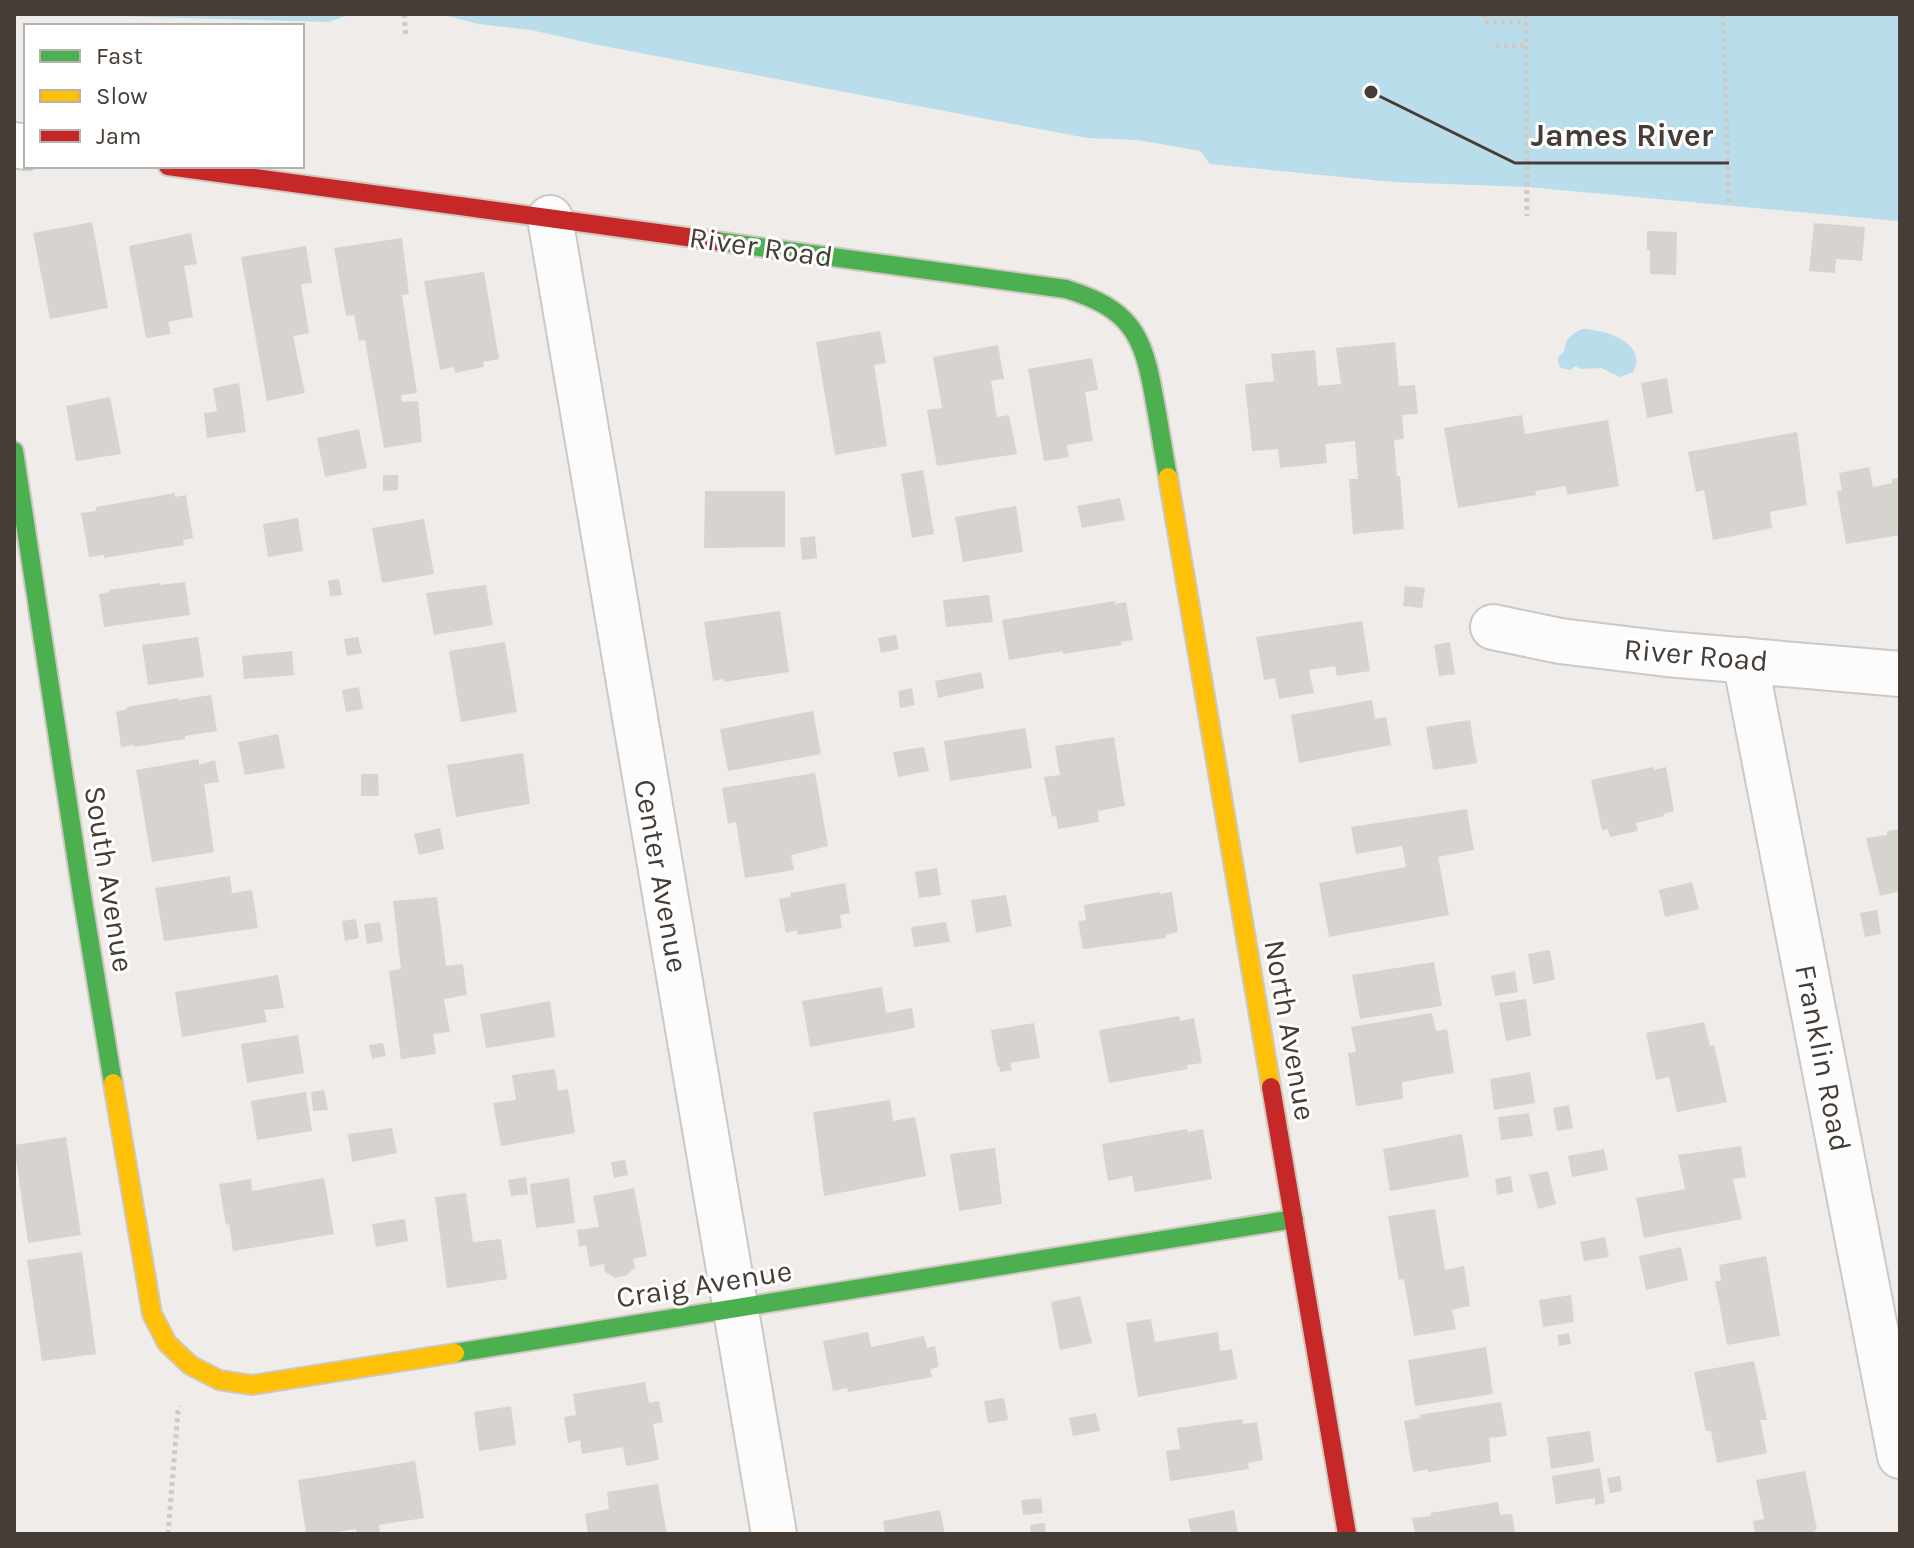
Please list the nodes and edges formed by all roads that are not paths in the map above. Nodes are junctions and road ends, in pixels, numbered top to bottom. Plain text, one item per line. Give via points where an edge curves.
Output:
1 (183, 168) edge
2 (550, 218) junction
3 (14, 451) edge
4 (1177, 534) joint
5 (1493, 627) dead end
6 (1745, 660) junction
7 (1900, 674) edge
8 (1294, 1219) junction
9 (734, 1308) junction
10 (152, 1314) joint
11 (1900, 1456) edge
12 (774, 1534) edge
13 (1347, 1534) edge

1 - 2 street, River Road
2 - 4 street, River Road via 1066,289 1094,298 1120,314 1139,338 1149,366
2 - 9 street, Center Avenue
3 - 10 street, South Avenue
4 - 8 street, North Avenue
5 - 6 street, River Road via 1560,641
6 - 7 street, River Road
6 - 11 street, Franklin Road
8 - 9 street, Craig Avenue
8 - 13 street, North Avenue
9 - 10 street, Craig Avenue via 252,1385 219,1380 190,1365 167,1343
9 - 12 street, Center Avenue

